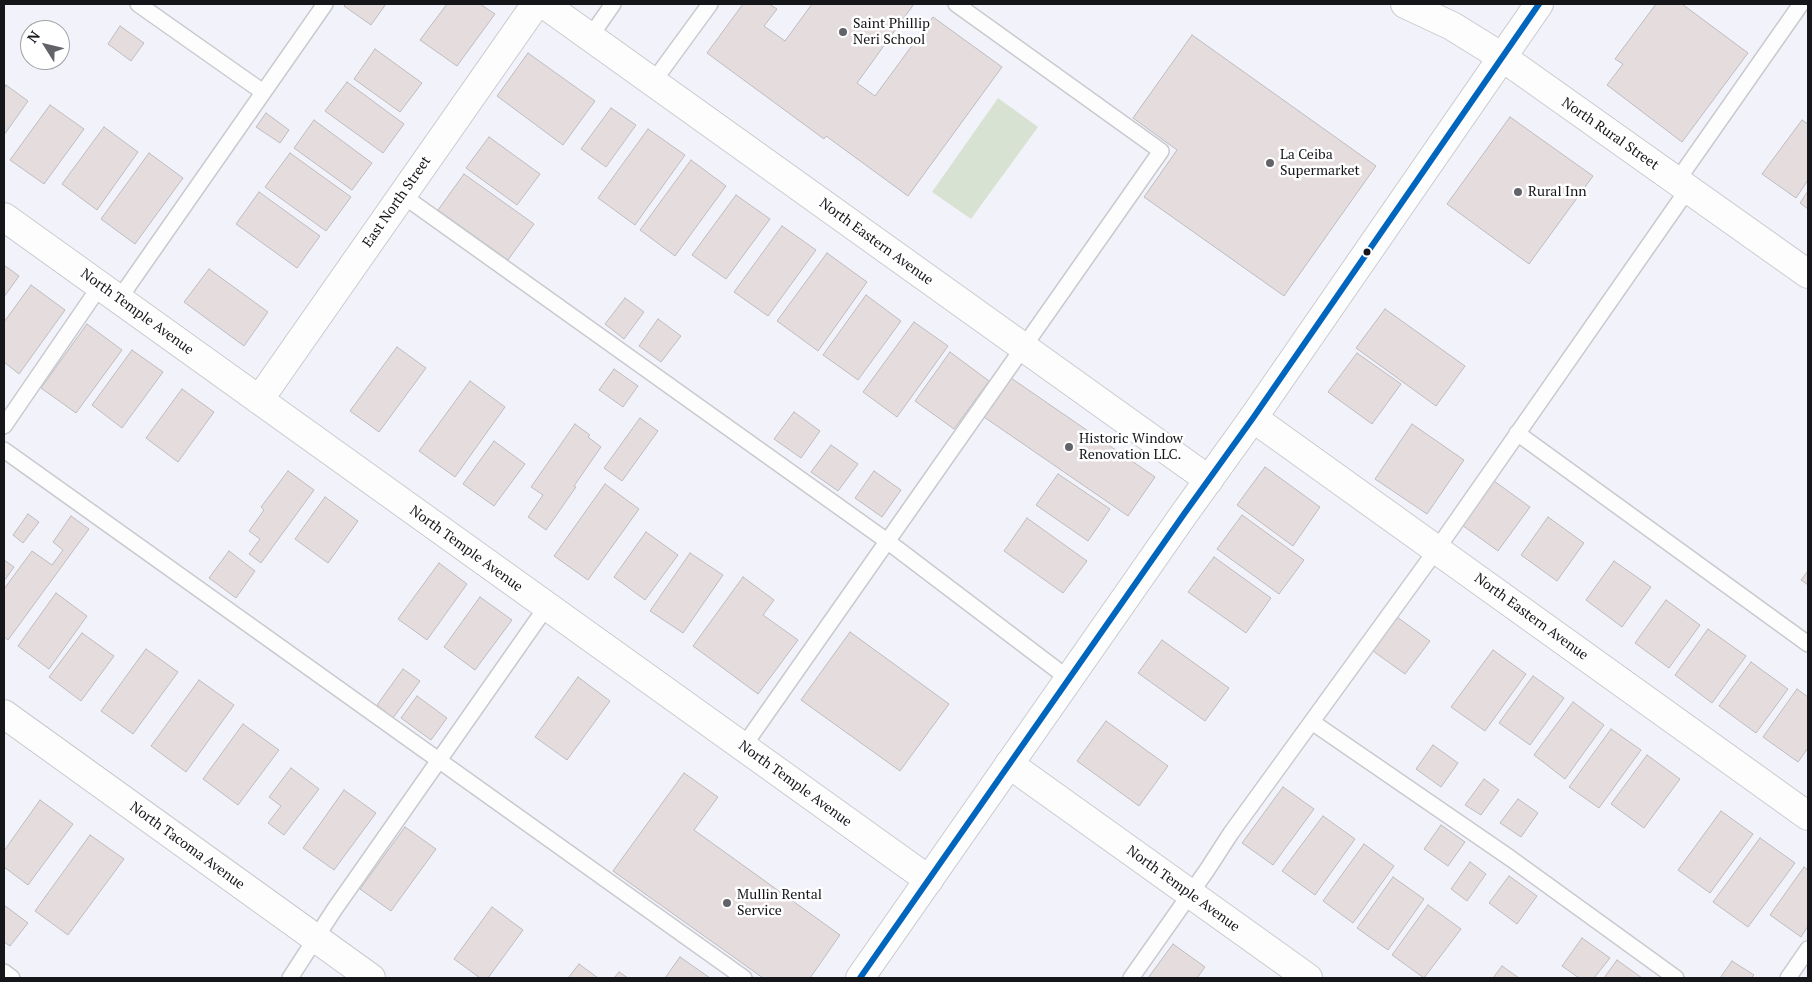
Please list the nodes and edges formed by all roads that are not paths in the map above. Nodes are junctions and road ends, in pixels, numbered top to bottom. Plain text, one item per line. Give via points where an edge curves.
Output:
1 (138, 4) edge
2 (325, 4) edge
3 (536, 4) edge
4 (544, 4) edge
5 (613, 4) edge
6 (710, 4) edge
7 (956, 4) edge
8 (1405, 4) edge
9 (1539, 4) edge
10 (1801, 4) edge
11 (590, 37) junction
12 (1502, 57) junction
13 (653, 82) junction
14 (263, 92) junction
15 (1683, 185) junction
16 (402, 194) junction
17 (4, 217) edge
18 (1808, 274) edge
19 (110, 293) junction
20 (1023, 347) junction
21 (259, 400) junction
22 (1253, 418) junction
23 (4, 426) edge
24 (1517, 433) junction
25 (4, 450) edge
26 (1208, 480) junction
27 (887, 541) junction
28 (1437, 549) junction
29 (547, 606) junction
30 (1808, 644) edge
31 (1070, 679) junction
32 (4, 714) edge
33 (1312, 722) junction
34 (743, 747) junction
35 (439, 760) junction
36 (1009, 764) junction
37 (1808, 816) edge
38 (929, 880) junction
39 (1190, 894) junction
40 (317, 939) junction
41 (1808, 949) edge
42 (4, 972) edge
43 (12, 978) edge
44 (290, 978) edge
45 (371, 978) edge
46 (744, 978) edge
47 (860, 978) edge
48 (1131, 978) edge
49 (1308, 978) edge
50 (1676, 978) edge
51 (1788, 978) edge

1 - 14 lane
2 - 14 lane
3 - 16 street, East North Street
4 - 11 street, North Eastern Avenue
5 - 11 lane
6 - 13 lane
7 - 20 lane via 1161,151
8 - 12 street, North Rural Street via 1452,26
9 - 12 street
10 - 15 lane
11 - 13 street, North Eastern Avenue
12 - 15 street, North Rural Street
12 - 22 street
13 - 20 street, North Eastern Avenue
14 - 19 lane
15 - 18 street, North Rural Street
15 - 24 lane
16 - 21 street, East North Street
16 - 27 lane
17 - 19 street, North Temple Avenue
19 - 21 street, North Temple Avenue
19 - 23 lane
20 - 26 street, North Eastern Avenue
20 - 27 lane
21 - 29 street, North Temple Avenue
22 - 26 street
22 - 28 street, North Eastern Avenue
24 - 28 lane
24 - 30 lane
25 - 35 lane
26 - 31 street
27 - 31 lane
27 - 34 lane
28 - 33 lane
28 - 37 street, North Eastern Avenue
29 - 34 street, North Temple Avenue
29 - 35 lane
31 - 36 street
32 - 40 street, North Tacoma Avenue
33 - 39 lane
33 - 50 lane via 1510,858
34 - 38 street, North Temple Avenue
35 - 40 lane
35 - 46 lane
36 - 38 street
36 - 39 street, North Temple Avenue
38 - 47 street
39 - 48 lane
39 - 49 street, North Temple Avenue
40 - 44 lane
40 - 45 street, North Tacoma Avenue
41 - 51 lane
42 - 43 lane

